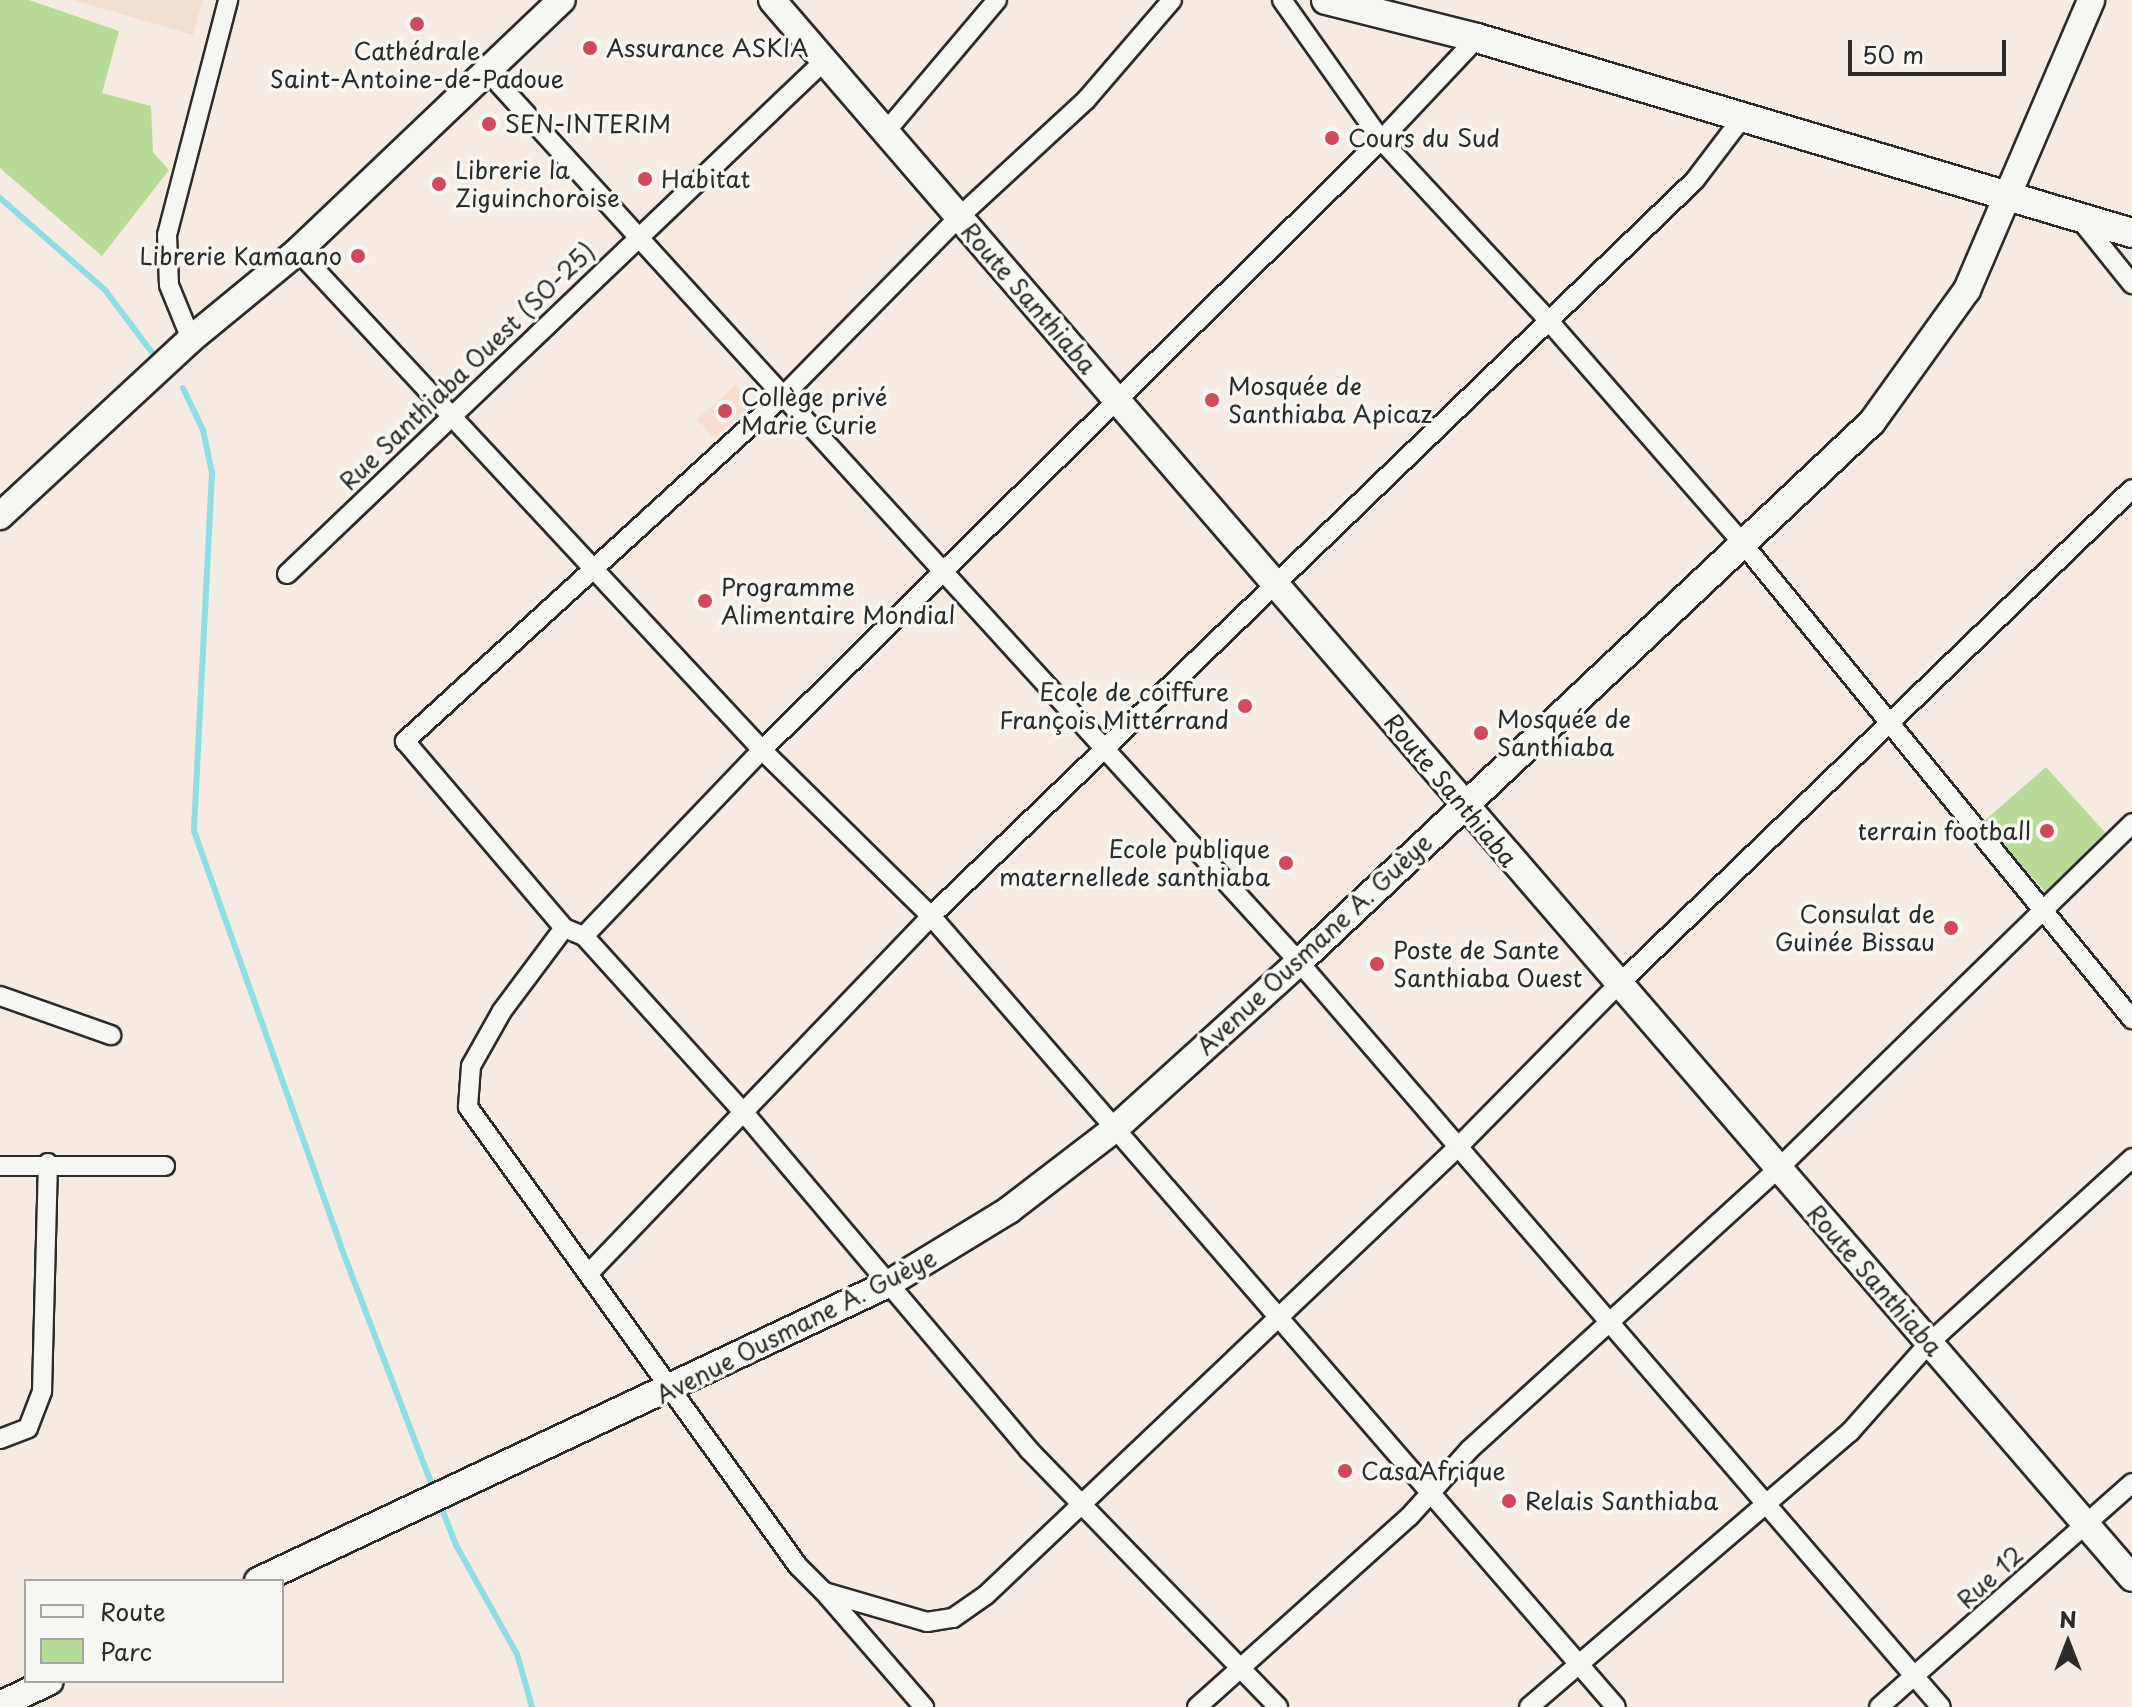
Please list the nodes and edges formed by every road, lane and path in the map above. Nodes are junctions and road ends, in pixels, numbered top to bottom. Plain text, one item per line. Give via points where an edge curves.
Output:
1 (228, 0) edge
2 (562, 0) edge
3 (772, 0) edge
4 (997, 0) edge
5 (1172, 0) edge
6 (1282, 0) edge
7 (1327, 0) edge
8 (2091, 0) edge
9 (1477, 38) junction
10 (823, 62) junction
11 (488, 72) junction
12 (1742, 118) junction
13 (888, 129) junction
14 (1381, 140) junction
15 (2008, 198) junction
16 (959, 217) junction
17 (2079, 218) junction
18 (2132, 233) edge
19 (634, 238) junction
20 (298, 251) junction
21 (2132, 284) edge
22 (1548, 320) junction
23 (191, 339) junction
24 (783, 396) junction
25 (1115, 398) junction
26 (450, 418) junction
27 (2132, 489) edge
28 (0, 516) edge
29 (1744, 545) junction
30 (595, 566) junction
31 (943, 571) junction
32 (287, 574) dead end
33 (1276, 579) junction
34 (1890, 725) junction
35 (1105, 746) junction
36 (762, 750) junction
37 (1462, 804) junction
38 (2132, 823) edge
39 (2042, 908) junction
40 (931, 916) junction
41 (564, 928) junction
42 (584, 936) junction
43 (1299, 962) junction
44 (1618, 985) junction
45 (0, 996) edge
46 (2132, 1019) edge
47 (111, 1035) dead end
48 (746, 1115) junction
49 (1117, 1127) junction
50 (1459, 1146) junction
51 (2132, 1158) edge
52 (48, 1163) junction
53 (0, 1166) edge
54 (165, 1166) dead end
55 (1779, 1168) junction
56 (589, 1273) junction
57 (888, 1284) junction
58 (1278, 1320) junction
59 (1609, 1324) junction
60 (1929, 1343) junction
61 (670, 1390) junction
62 (0, 1439) edge
63 (2132, 1483) edge
64 (1433, 1493) junction
65 (1080, 1502) junction
66 (1762, 1503) junction
67 (2086, 1523) junction
68 (2132, 1578) edge
69 (262, 1579) edge
70 (824, 1592) junction
71 (1579, 1661) junction
72 (1239, 1668) junction
73 (1914, 1676) junction
74 (46, 1683) edge
75 (0, 1705) edge
76 (924, 1707) edge
77 (1197, 1707) edge
78 (1278, 1707) edge
79 (1529, 1707) edge
80 (1616, 1707) edge
81 (1879, 1707) edge
82 (1941, 1707) edge

1 - 23 street via 167,235 169,285
2 - 11 street
3 - 10 street, Route Santhiaba
4 - 13 street
5 - 16 street via 1086,100
6 - 14 street
7 - 9 main road
8 - 15 street, Avenue Ousmane A. Guèye
9 - 12 main road
9 - 14 street
10 - 13 street, Route Santhiaba
10 - 19 street, Rue Santhiaba Ouest (SO-25)
11 - 19 street
11 - 20 street
12 - 15 main road
12 - 22 street via 1695,180
13 - 16 street, Route Santhiaba
14 - 22 street
14 - 25 street
15 - 17 main road
15 - 29 street, Avenue Ousmane A. Guèye via 1967,290 1907,380 1846,449
16 - 24 street
16 - 25 street, Route Santhiaba
17 - 18 main road
17 - 21 street
19 - 24 street
19 - 26 street, Rue Santhiaba Ouest (SO-25)
20 - 23 street
20 - 26 street
22 - 29 street
22 - 33 street
23 - 28 street
24 - 30 street
24 - 31 street
25 - 31 street
25 - 33 street, Route Santhiaba
26 - 30 street
26 - 32 street, Rue Santhiaba Ouest (SO-25)
27 - 34 street
29 - 34 street
29 - 37 street, Avenue Ousmane A. Guèye
30 - 36 street
30 - 41 street via 405,741
31 - 35 street
31 - 36 street
33 - 35 street
33 - 37 street, Route Santhiaba
34 - 39 street
34 - 44 street
35 - 40 street
35 - 43 street
36 - 40 street
36 - 42 street
37 - 43 street, Avenue Ousmane A. Guèye
37 - 44 street, Route Santhiaba
38 - 39 street
39 - 46 street
39 - 55 street
40 - 48 street
40 - 49 street
41 - 42 street
41 - 56 street via 502,1011 471,1066 466,1099 497,1153
42 - 48 street
43 - 49 street, Avenue Ousmane A. Guèye
43 - 50 street
44 - 50 street
44 - 55 street, Route Santhiaba
45 - 47 street
48 - 56 street
48 - 57 street
49 - 57 street, Avenue Ousmane A. Guèye via 1009,1210
49 - 58 street
50 - 58 street
50 - 59 street
51 - 60 street
52 - 53 street
52 - 54 street
52 - 62 street via 42,1391 28,1428
55 - 59 street
55 - 60 street, Route Santhiaba
56 - 61 street
57 - 61 street, Avenue Ousmane A. Guèye
57 - 65 street
58 - 64 street
58 - 65 street
59 - 64 street via 1470,1449
59 - 66 street
60 - 66 street via 1850,1432
60 - 67 street, Route Santhiaba
61 - 69 street, Avenue Ousmane A. Guèye
61 - 70 street via 798,1566
63 - 67 street, Rue 12
64 - 71 street
64 - 72 street
65 - 70 street via 986,1595 953,1618 927,1622
65 - 72 street
66 - 71 street
66 - 73 street
67 - 68 street, Route Santhiaba
67 - 73 street, Rue 12
70 - 76 street
71 - 79 street
71 - 80 street
72 - 77 street
72 - 78 street
73 - 81 street, Rue 12
73 - 82 street
74 - 75 street

